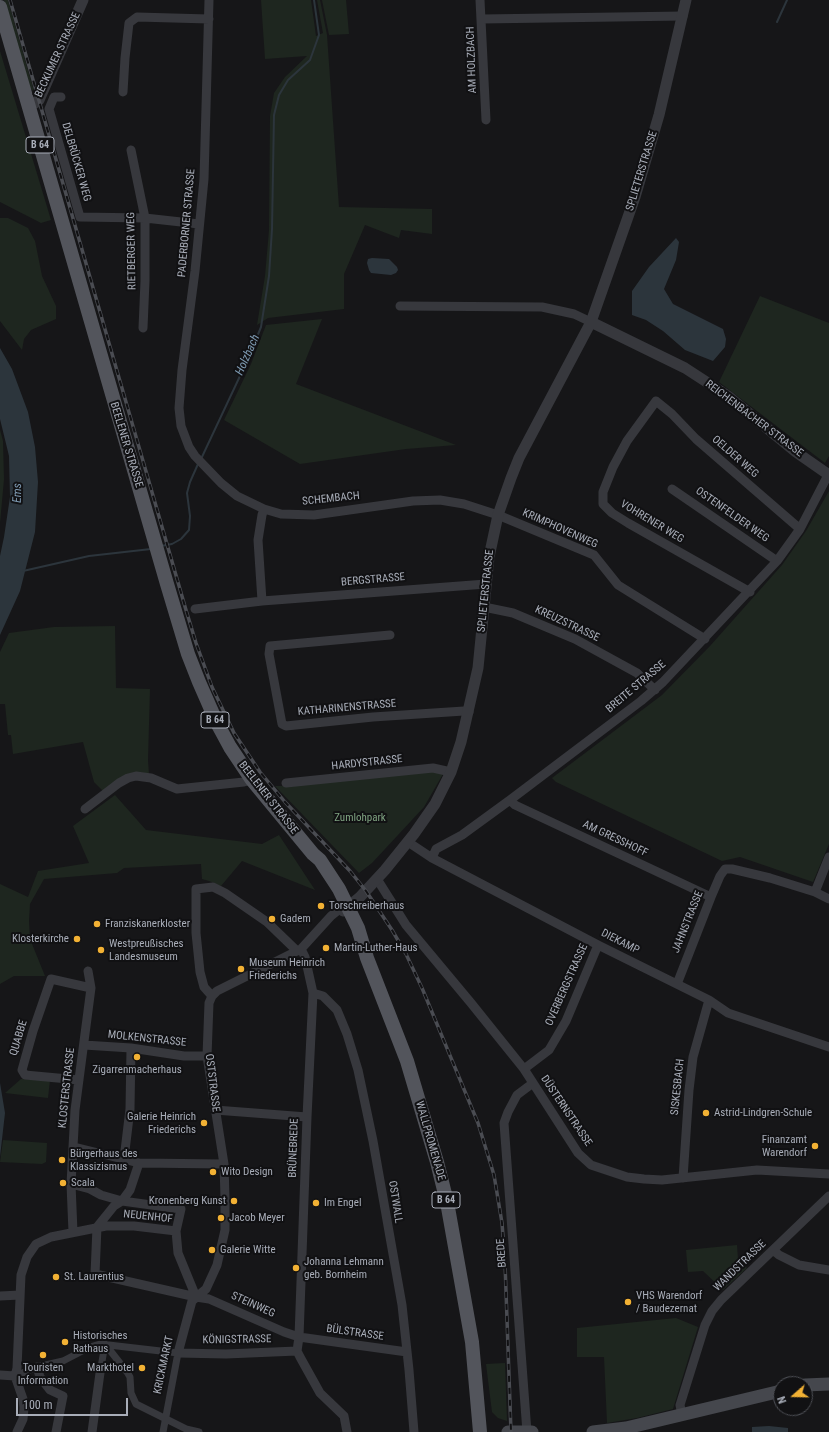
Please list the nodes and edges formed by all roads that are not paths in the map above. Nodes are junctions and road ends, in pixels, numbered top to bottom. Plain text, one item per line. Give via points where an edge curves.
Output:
1 (83, 0) edge
2 (209, 0) edge
3 (480, 0) edge
4 (686, 0) edge
5 (0, 7) edge
6 (683, 16) junction
7 (209, 19) junction
8 (482, 19) junction
9 (123, 92) dead end
10 (61, 97) dead end
11 (29, 106) junction
12 (486, 120) dead end
13 (131, 150) dead end
14 (145, 218) junction
15 (199, 224) junction
16 (400, 306) dead end
17 (591, 322) junction
18 (143, 328) dead end
19 (656, 402) joint
20 (189, 447) joint
21 (829, 474) edge
22 (672, 489) dead end
23 (264, 509) junction
24 (498, 516) junction
25 (800, 529) junction
26 (777, 561) junction
27 (486, 584) junction
28 (750, 592) junction
29 (262, 601) junction
30 (484, 607) junction
31 (195, 609) dead end
32 (390, 635) dead end
33 (705, 639) junction
34 (655, 690) junction
35 (469, 712) junction
36 (451, 772) junction
37 (252, 780) junction
38 (286, 783) dead end
39 (510, 800) junction
40 (85, 809) dead end
41 (408, 842) junction
42 (829, 857) edge
43 (432, 858) junction
44 (392, 860) junction
45 (377, 879) junction
46 (815, 892) junction
47 (711, 897) junction
48 (829, 899) edge
49 (344, 907) junction
50 (598, 945) junction
51 (299, 950) junction
52 (88, 971) dead end
53 (676, 984) junction
54 (91, 988) junction
55 (313, 993) junction
56 (212, 996) junction
57 (709, 1000) junction
58 (84, 1045) junction
59 (829, 1047) edge
60 (131, 1048) junction
61 (207, 1056) junction
62 (524, 1069) junction
63 (79, 1080) junction
64 (533, 1083) junction
65 (215, 1110) junction
66 (307, 1117) junction
67 (74, 1147) junction
68 (124, 1159) junction
69 (139, 1163) junction
70 (224, 1164) junction
71 (829, 1174) edge
72 (683, 1178) junction
73 (71, 1184) junction
74 (829, 1196) edge
75 (122, 1201) junction
76 (97, 1227) junction
77 (176, 1231) junction
78 (74, 1232) junction
79 (773, 1250) junction
80 (829, 1270) edge
81 (20, 1295) junction
82 (0, 1296) edge
83 (196, 1297) junction
84 (299, 1337) junction
85 (105, 1344) junction
86 (298, 1351) junction
87 (407, 1352) junction
88 (178, 1353) junction
89 (37, 1367) junction
90 (100, 1373) joint
91 (0, 1375) edge
92 (15, 1376) junction
93 (829, 1384) edge
94 (813, 1385) edge
95 (773, 1392) edge
96 (682, 1415) junction
97 (166, 1419) junction
98 (17, 1432) edge
99 (56, 1432) edge
100 (92, 1432) edge
101 (163, 1432) edge
102 (199, 1432) edge
103 (347, 1432) edge
104 (414, 1432) edge
105 (480, 1432) edge
106 (508, 1432) edge
107 (527, 1432) edge
108 (532, 1432) edge
109 (593, 1432) edge

1 - 11 street, BECKUMER STRASSE via 39,100
2 - 7 street, PADERBORNER STRASSE
3 - 8 street, AM HOLZBACH
4 - 6 street, SPLIETERSTRASSE
5 - 11 main road, BEELENER STRASSE / B 64
6 - 8 street
6 - 17 street, SPLIETERSTRASSE via 659,115 635,197
7 - 9 street via 137,16 129,23
7 - 15 street, PADERBORNER STRASSE via 204,179
8 - 12 street, AM HOLZBACH
10 - 14 street, DELBRÜCKER WEG via 54,97 49,109 80,217
11 - 37 main road, BEELENER STRASSE / B 64 via 106,379 180,626 199,682 217,723
13 - 14 street, RIETBERGER WEG
14 - 15 street, DELBRÜCKER WEG
14 - 18 street, RIETBERGER WEG
15 - 20 street, PADERBORNER STRASSE via 179,408 181,426
16 - 17 street via 542,307 574,314
17 - 21 street, REICHENBACHER STRASSE via 685,368 728,396 796,452
17 - 24 street, SPLIETERSTRASSE via 519,458
19 - 25 street, OELDER WEG
19 - 28 street, VOHRENER WEG via 627,441 613,467 603,492 603,504 628,523
20 - 23 street, SCHEMBACH via 221,483 237,496
21 - 25 street, BREITE STRASSE
22 - 26 street, OSTENFELDER WEG
23 - 24 street, SCHEMBACH via 281,514 314,514 440,500 464,504
23 - 29 street via 258,540
24 - 27 street, SPLIETERSTRASSE
24 - 33 street, KRIMPHOVENWEG via 594,555 618,585
25 - 26 street, BREITE STRASSE
26 - 28 street, BREITE STRASSE
27 - 29 street, BERGSTRASSE
27 - 30 street, SPLIETERSTRASSE
28 - 33 street, BREITE STRASSE
29 - 31 street, BERGSTRASSE
30 - 34 street, KREUZSTRASSE via 513,613 575,638 637,673
30 - 35 street, SPLIETERSTRASSE via 478,668
32 - 35 street, KATHARINENSTRASSE via 270,646 269,654 282,724 286,726
33 - 34 street, BREITE STRASSE
34 - 39 street, BREITE STRASSE
35 - 36 street, SPLIETERSTRASSE
36 - 38 street, HARDYSTRASSE via 433,768
36 - 41 street, SPLIETERSTRASSE via 435,804
37 - 40 street via 177,788 151,778 136,776 119,783
37 - 49 main road, BEELENER STRASSE / B 64 via 320,860
39 - 43 street, BREITE STRASSE via 462,835 436,849
39 - 47 street, AM GRESSHOFF via 515,805
41 - 43 street, DIEKAMP
41 - 44 street, SPLIETERSTRASSE
42 - 46 street
43 - 50 street, DIEKAMP
44 - 45 street, SPLIETERSTRASSE
44 - 49 street, SPLIETERSTRASSE
45 - 49 street, SPLIETERSTRASSE via 360,897
45 - 62 street, DÜSTERNSTRASSE via 406,925
46 - 47 street, JAHNSTRASSE via 770,878 725,869
46 - 48 street
47 - 53 street, JAHNSTRASSE
49 - 51 street
49 - 105 main road, WALLPROMENADE / B 64 via 358,928 407,1061 437,1162 447,1202 472,1342
50 - 53 street, DIEKAMP
50 - 62 street, OVERBERGSTRASSE via 566,1021 549,1050
51 - 55 street, BRÜNEBREDE via 305,957
51 - 56 street via 217,991
51 - 56 street via 267,922 225,893 213,887 196,889 196,933 200,972 204,987
52 - 54 street, KLOSTERSTRASSE
53 - 57 street, DIEKAMP
54 - 58 street, KLOSTERSTRASSE
54 - 63 street, QUABBE via 51,979 22,1070 25,1075
55 - 66 street, BRÜNEBREDE
55 - 87 street, OSTWALL via 323,996 337,1010 358,1070 402,1305
56 - 61 street, OSTSTRASSE via 209,1003
57 - 59 street, DIEKAMP via 728,1013
57 - 72 street, SISKESBACH via 694,1057 689,1090
58 - 60 street, MOLKENSTRASSE
58 - 63 street, KLOSTERSTRASSE
60 - 61 street, MOLKENSTRASSE via 184,1056
60 - 68 street via 130,1109
61 - 65 street, OSTSTRASSE
62 - 64 street, DÜSTERNSTRASSE
63 - 67 street, KLOSTERSTRASSE via 74,1110
64 - 72 street, DÜSTERNSTRASSE via 578,1153 592,1165 633,1178
64 - 107 street, BREDE via 517,1095 504,1123
65 - 66 street
65 - 70 street, OSTSTRASSE
66 - 84 street, BRÜNEBREDE
67 - 68 street
67 - 73 street, KLOSTERSTRASSE
68 - 69 street
69 - 70 street
69 - 75 street via 130,1190
70 - 83 street, OSTSTRASSE via 225,1230 217,1265 206,1289
71 - 72 street, DÜSTERNSTRASSE via 757,1170
73 - 75 street
73 - 78 street, KLOSTERSTRASSE
74 - 79 street, WANDSTRASSE
75 - 76 street via 114,1206
75 - 77 street via 181,1209
76 - 77 street, NEUENHOF via 134,1226
76 - 78 street, NEUENHOF
76 - 83 street, STEINWEG via 95,1274
77 - 83 street, NEUENHOF via 178,1253
78 - 81 street, NEUENHOF via 51,1237 36,1244 26,1257 21,1275
79 - 80 street via 799,1264
79 - 96 street, WANDSTRASSE via 721,1300 704,1325 680,1405
81 - 82 street
81 - 92 street, NEUENHOF
83 - 84 street, STEINWEG via 209,1299
83 - 88 street, KRICKMARKT via 192,1301
84 - 86 street, BRÜNEBREDE
84 - 87 street, BÜLSTRASSE
85 - 88 street
85 - 89 street via 90,1347 56,1363
85 - 90 street
85 - 97 street via 130,1377 131,1393 136,1404
86 - 88 street, KÖNIGSTRASSE
86 - 103 street via 320,1393 344,1416
87 - 104 street, OSTWALL
88 - 97 street, KRICKMARKT
89 - 92 street
89 - 99 street via 40,1377 50,1390 63,1396
90 - 100 street
91 - 92 street
92 - 98 street via 24,1408 23,1419
93 - 94 main road
95 - 96 main road
96 - 109 main road via 626,1428
97 - 101 street, KRICKMARKT
97 - 102 street
106 - 107 main road
107 - 108 main road

